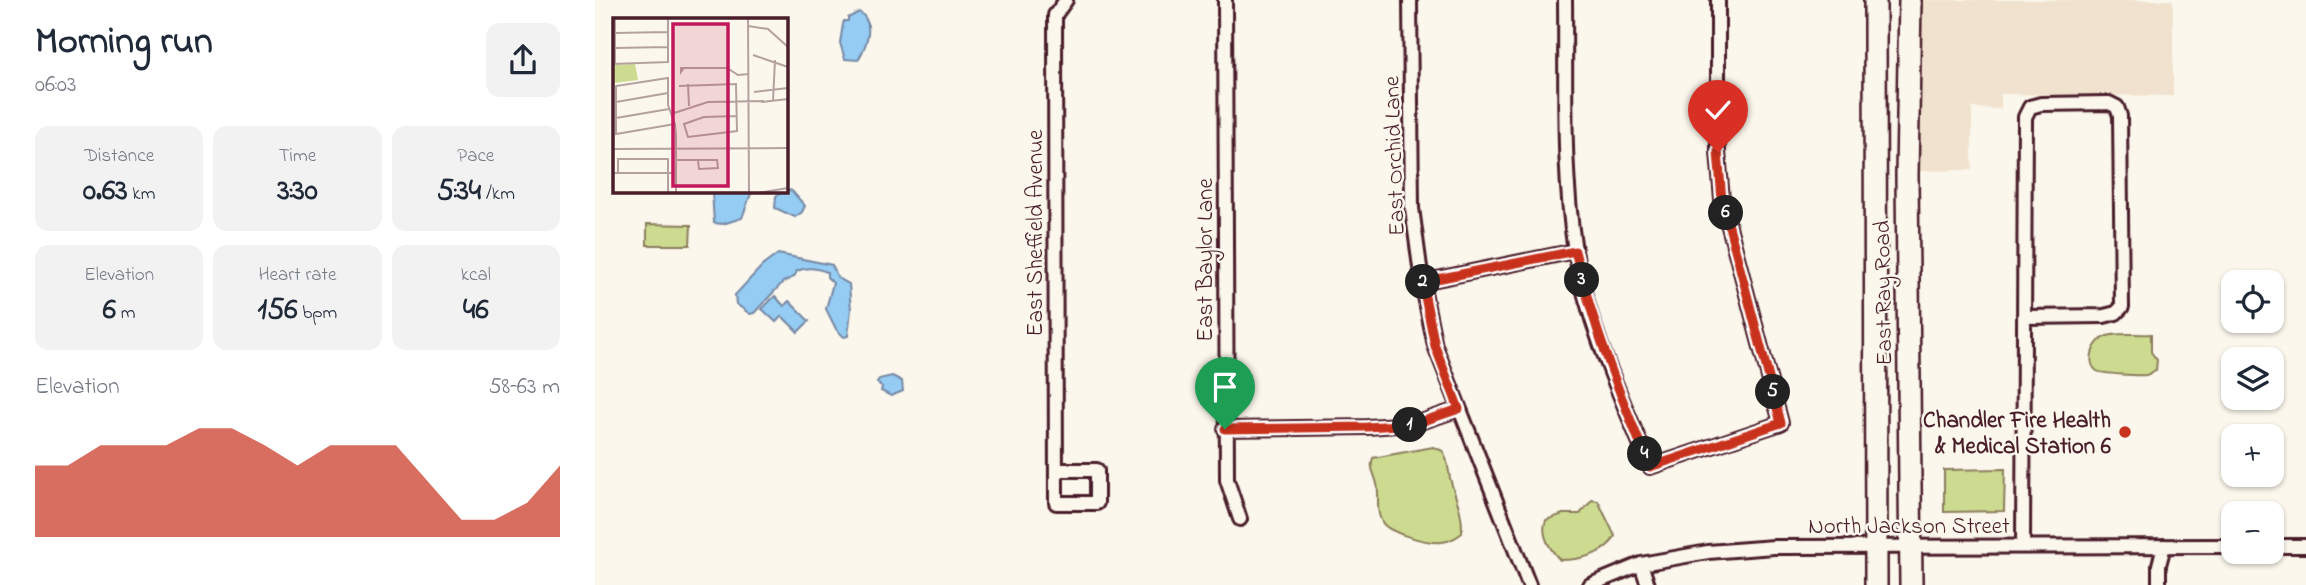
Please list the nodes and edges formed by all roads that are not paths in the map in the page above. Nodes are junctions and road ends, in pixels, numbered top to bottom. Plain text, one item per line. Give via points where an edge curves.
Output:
1 (1066, 0) edge
2 (1225, 0) edge
3 (1410, 0) edge
4 (1565, 0) edge
5 (1718, 0) edge
6 (1875, 0) edge
7 (1910, 0) edge
8 (1575, 251) junction
9 (1422, 282) junction
10 (2025, 317) junction
11 (1459, 409) junction
12 (1225, 429) junction
13 (1056, 470) dead end
14 (1240, 519) dead end
15 (1911, 546) junction
16 (2024, 546) junction
17 (2164, 546) junction
18 (2221, 546) edge
19 (2284, 546) edge
20 (2306, 546) edge
21 (1876, 547) junction
22 (1641, 565) junction
23 (1529, 585) edge
24 (1590, 585) edge
25 (1648, 585) edge
26 (1876, 585) edge
27 (1911, 585) edge
28 (2159, 585) edge

1 - 13 street, East Sheffield Avenue via 1055,15
2 - 12 street, East Baylor Lane
3 - 9 street, East Orchid Lane via 1412,208
4 - 8 street via 1568,185
5 - 8 street via 1722,200 1781,423 1650,467 1613,380
6 - 21 main road, East Ray Road
7 - 15 main road, East Ray Road
8 - 9 street
9 - 11 street, East Orchid Lane via 1435,346
10 - 10 street via 2025,117 2030,107 2041,104 2109,103 2117,107 2120,116 2122,307 2104,316
10 - 16 street
11 - 12 street via 1415,424
11 - 23 street, East Orchid Lane
12 - 14 street, East Baylor Lane via 1227,480
15 - 16 street, North Jackson Street
15 - 21 street, North Jackson Street
15 - 27 main road, East Ray Road
16 - 17 street, North Jackson Street
17 - 18 street, North Jackson Street
17 - 28 street
19 - 20 street
21 - 22 street, North Jackson Street via 1708,552
21 - 26 main road, East Ray Road
22 - 24 street, North Jackson Street
22 - 25 street

